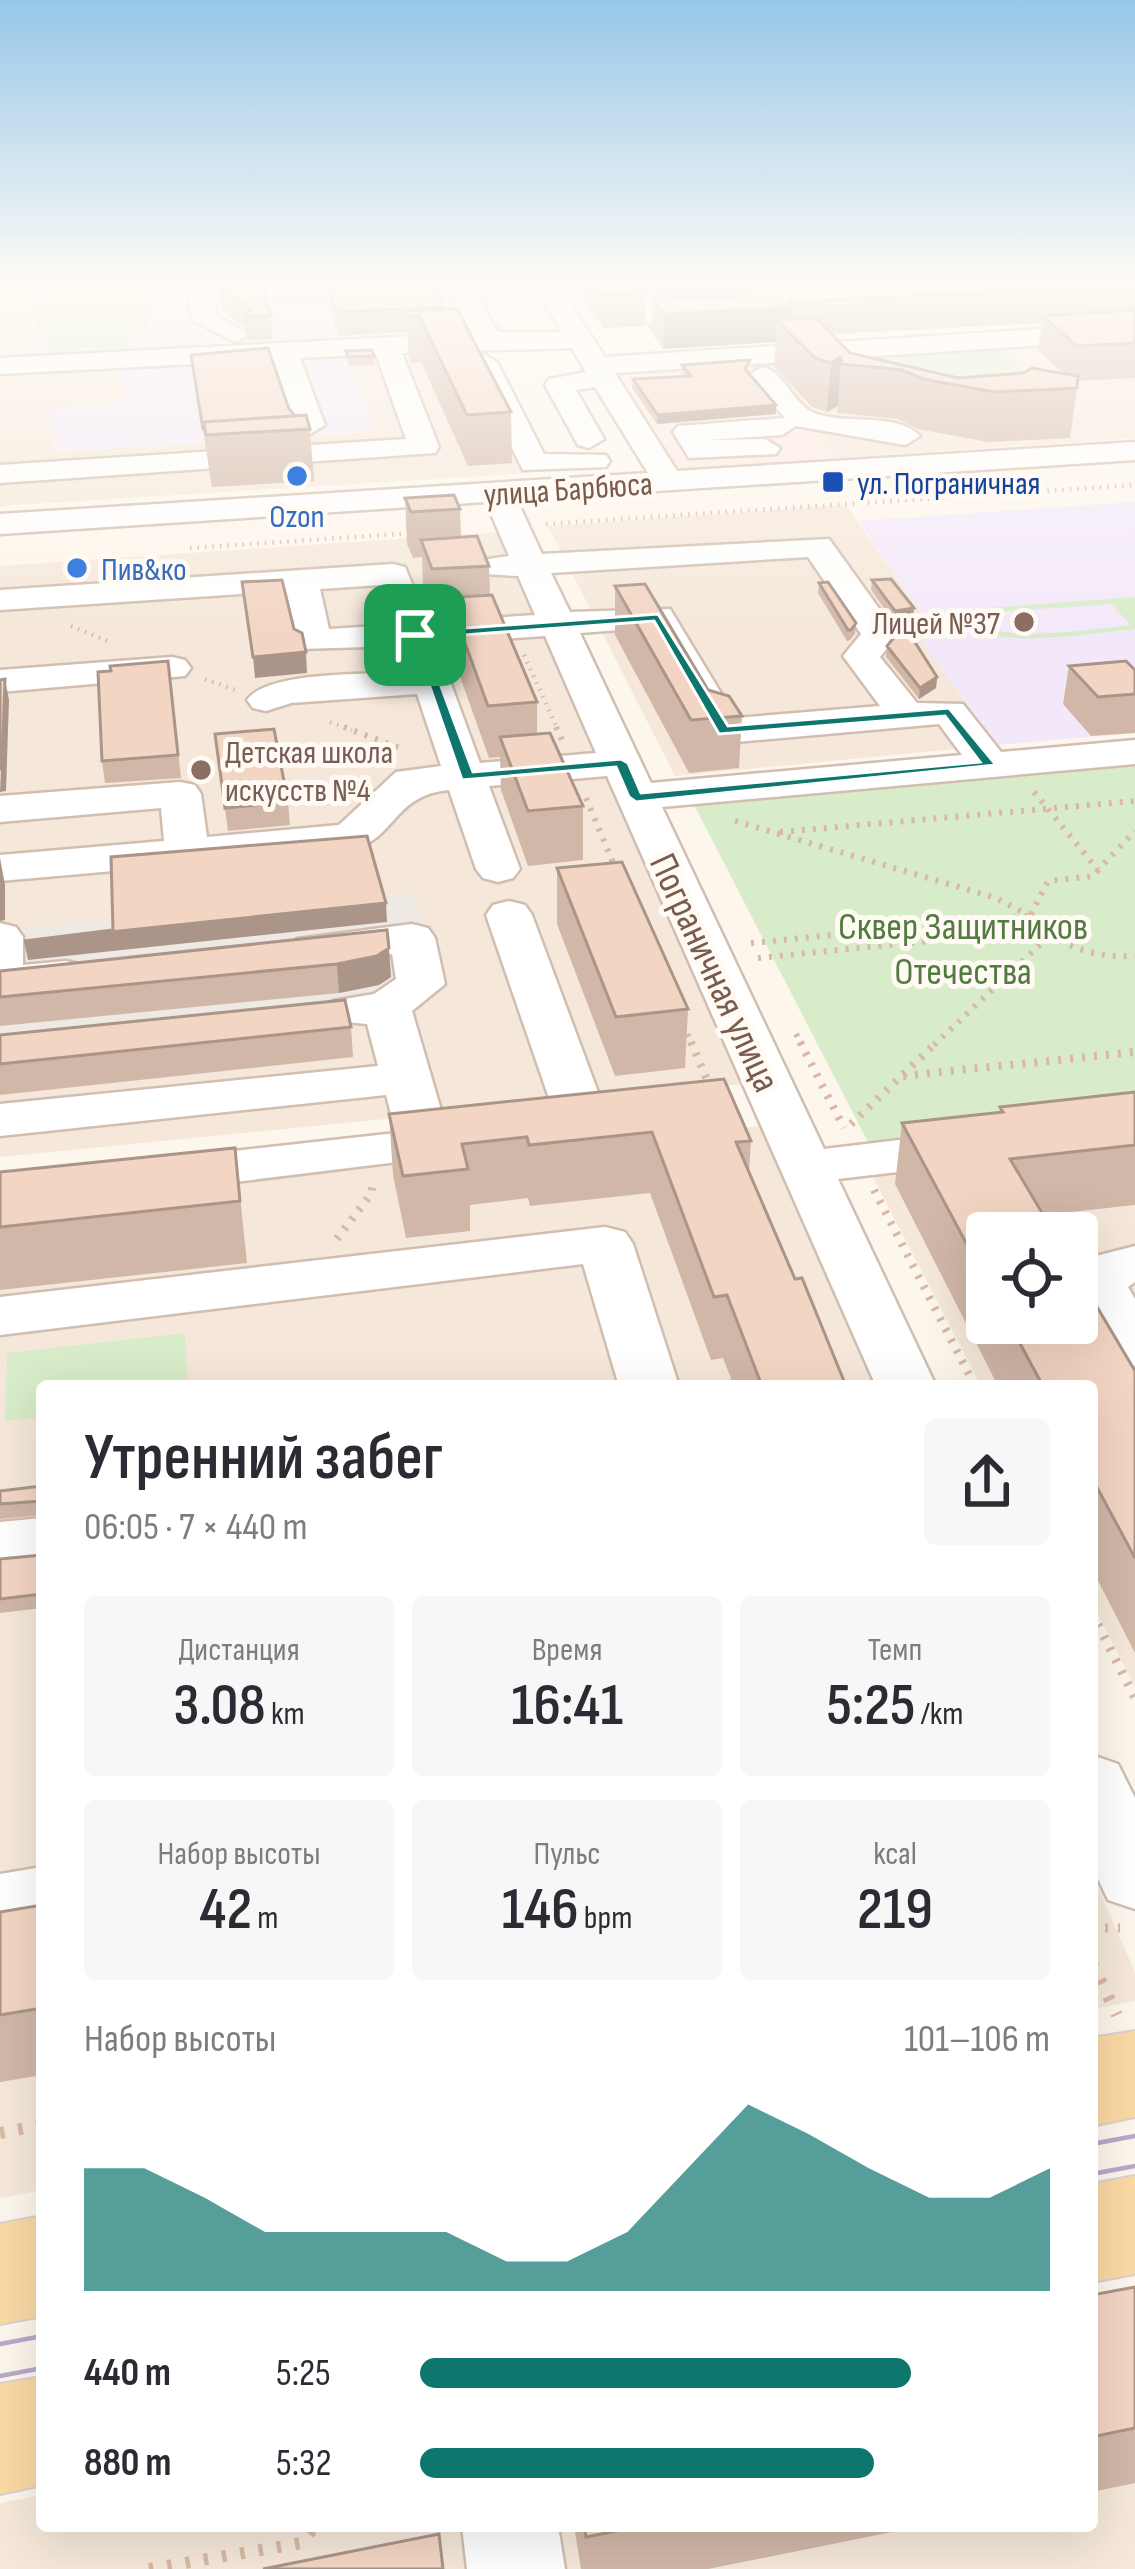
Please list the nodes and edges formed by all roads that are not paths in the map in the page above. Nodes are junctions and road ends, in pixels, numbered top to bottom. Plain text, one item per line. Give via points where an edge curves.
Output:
1 (301, 400) edge
2 (406, 400) edge
3 (507, 400) edge
4 (568, 400) edge
5 (617, 400) edge
6 (782, 400) edge
7 (310, 425) edge
8 (794, 430) junction
9 (905, 436) dead end
10 (590, 439) dead end
11 (1135, 451) edge
12 (660, 470) junction
13 (1135, 471) edge
14 (819, 472) junction
15 (0, 474) edge
16 (893, 487) dead end
17 (497, 493) junction
18 (442, 516) edge
19 (187, 521) junction
20 (0, 524) edge
21 (0, 543) edge
22 (605, 560) junction
23 (530, 565) junction
24 (464, 569) edge
25 (301, 581) junction
26 (198, 588) junction
27 (0, 600) edge
28 (634, 619) junction
29 (558, 624) junction
30 (415, 635) junction
31 (172, 668) edge
32 (5, 675) edge
33 (432, 682) junction
34 (266, 700) dead end
35 (905, 715) junction
36 (1135, 752) edge
37 (989, 765) junction
38 (467, 777) junction
39 (628, 780) junction
40 (20, 807) edge
41 (188, 851) junction
42 (0, 868) edge
43 (0, 938) edge
44 (274, 953) edge
45 (115, 970) edge
46 (387, 1007) junction
47 (296, 1016) edge
48 (406, 1078) junction
49 (777, 1106) junction
50 (720, 1112) edge
51 (0, 1120) edge
52 (1020, 1142) edge
53 (425, 1145) junction
54 (805, 1167) junction
55 (118, 1180) edge
56 (1135, 1264) edge
57 (0, 1316) edge
58 (1135, 1347) edge
59 (647, 1380) edge
60 (903, 1380) edge
61 (36, 1542) edge
62 (0, 1546) edge
63 (1098, 1798) edge
64 (1135, 1877) edge
65 (36, 1901) edge
66 (0, 1907) edge
67 (1135, 2225) edge
68 (1098, 2232) edge
69 (36, 2267) edge
70 (0, 2274) edge
71 (36, 2432) edge
72 (0, 2439) edge
73 (511, 2532) edge
74 (516, 2569) edge

1 - 7 street
2 - 15 street via 424,447
3 - 12 street via 534,464
4 - 10 street
5 - 12 street
6 - 8 street
8 - 9 street
8 - 14 street
11 - 14 street, улица Барбюса
12 - 14 street, улица Барбюса
12 - 17 street, улица Барбюса
13 - 16 street
17 - 19 street, улица Барбюса
17 - 23 street, Пограничная улица
18 - 19 street
19 - 20 street, улица Барбюса
19 - 21 street
19 - 26 street
22 - 23 street
22 - 28 street
22 - 35 street via 817,546 880,635 861,656
23 - 24 street
23 - 29 street, Пограничная улица
25 - 26 street
25 - 30 street via 313,641
25 - 30 street via 405,573
26 - 27 street
28 - 29 street
28 - 35 street via 658,617 724,731
29 - 30 street
29 - 39 street, Пограничная улица
30 - 33 street
31 - 32 street
33 - 34 street via 284,692
33 - 38 street
35 - 37 street via 949,712
36 - 37 street
37 - 39 street
38 - 39 street
38 - 41 street via 410,781 351,837
38 - 53 street via 568,1129
39 - 49 street, Пограничная улица
40 - 41 street via 180,794
40 - 42 street via 40,842 1,845
41 - 42 street
43 - 45 street via 0,982
44 - 46 street via 412,938 422,984
46 - 47 street
46 - 48 street
48 - 51 street
48 - 53 street
49 - 50 street
49 - 54 street, Пограничная улица
52 - 54 street via 860,1138
53 - 55 street
54 - 60 street, Пограничная улица
56 - 58 street via 1112,1269 1098,1285
57 - 59 street via 604,1244
61 - 62 street
63 - 64 street
65 - 66 street
67 - 68 main road
69 - 70 main road
71 - 72 main road
73 - 74 street

